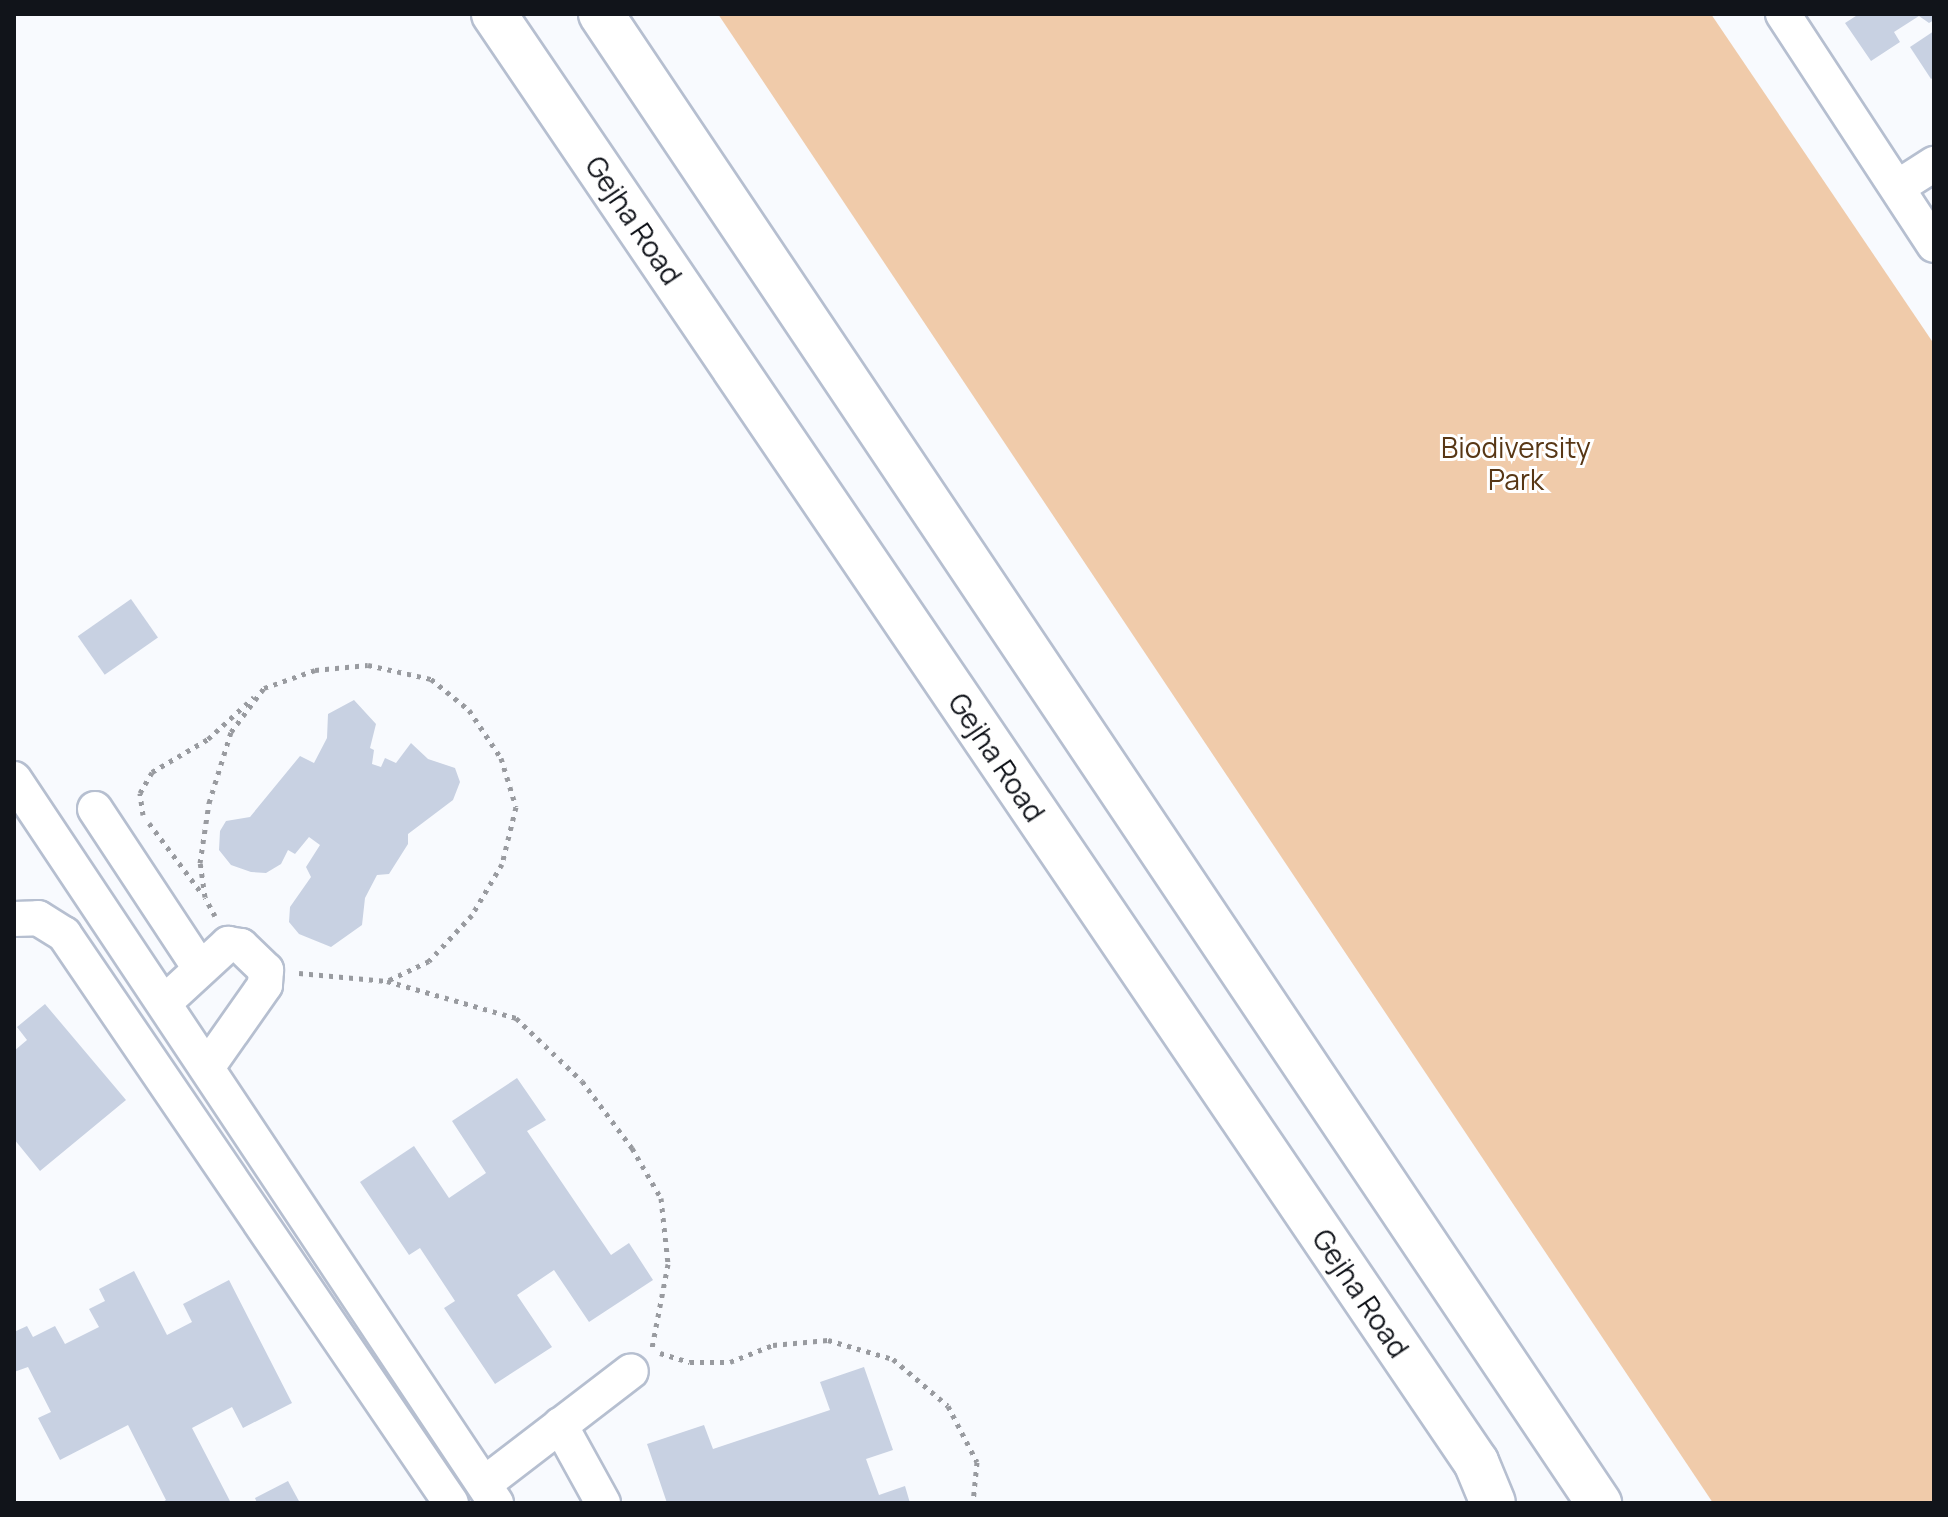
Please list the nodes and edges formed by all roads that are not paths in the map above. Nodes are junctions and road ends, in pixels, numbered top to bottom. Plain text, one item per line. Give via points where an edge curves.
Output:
1 (494, 14) edge
2 (601, 14) edge
3 (1783, 14) edge
4 (1934, 164) edge
5 (1898, 187) junction
6 (1934, 245) edge
7 (14, 779) edge
8 (95, 809) dead end
9 (14, 919) edge
10 (199, 967) junction
11 (165, 1002) junction
12 (208, 1066) junction
13 (641, 1361) road end
14 (560, 1425) junction
15 (490, 1494) edge
16 (451, 1503) edge
17 (603, 1503) edge
18 (1493, 1503) edge
19 (1599, 1503) edge

1 - 18 street, Gejha Road via 1476,1462
2 - 19 street via 1585,1474
3 - 5 street
4 - 5 street
5 - 6 street
7 - 11 street
8 - 10 street
9 - 16 street via 38,918 64,934
10 - 11 street
10 - 12 street via 228,944 241,946 266,970 265,985
11 - 12 street
12 - 15 street
13 - 14 street
14 - 15 street
14 - 17 street

